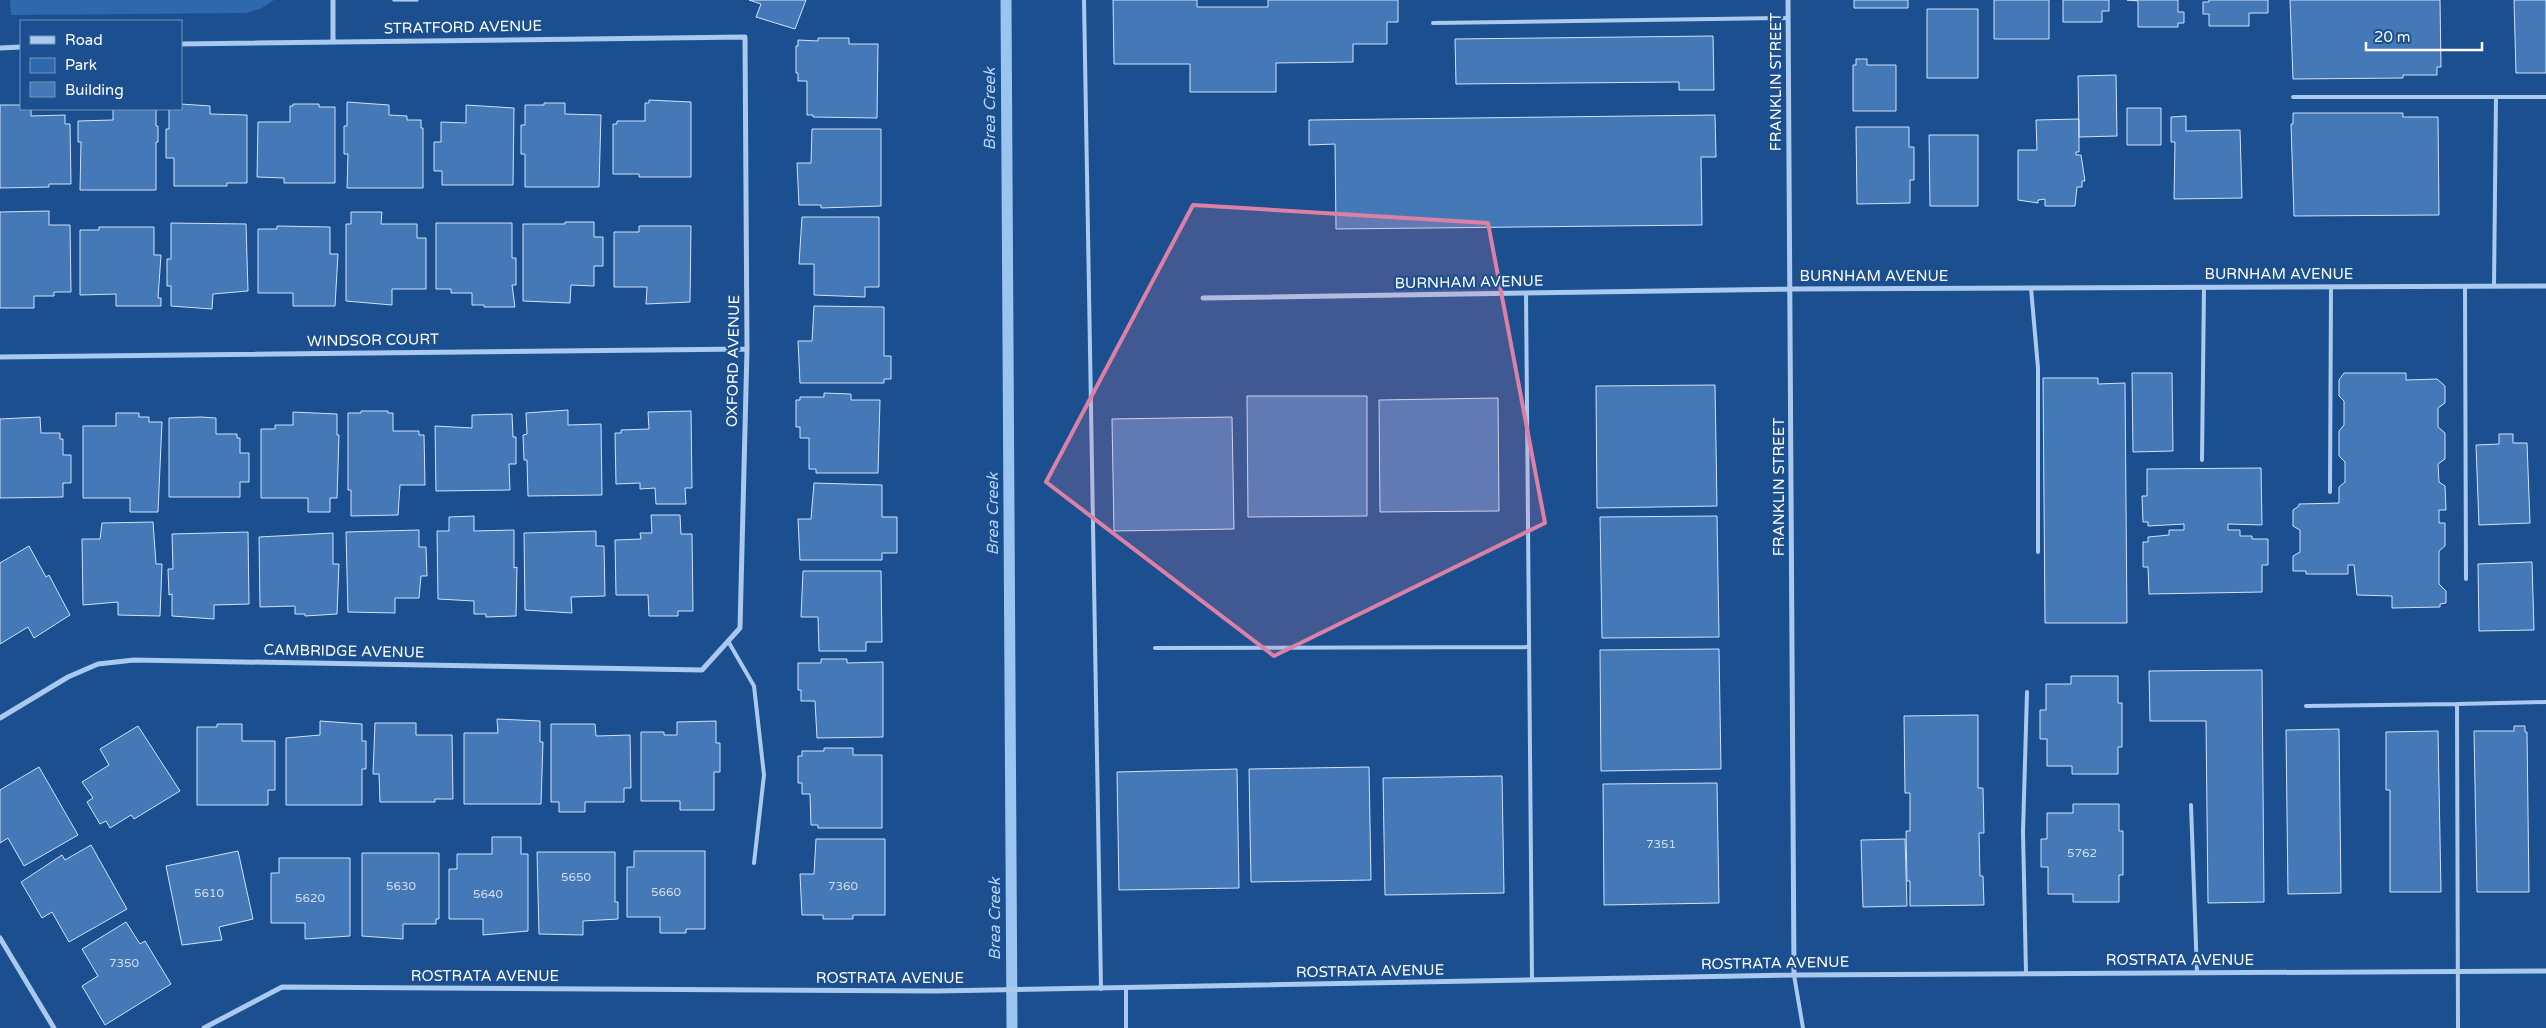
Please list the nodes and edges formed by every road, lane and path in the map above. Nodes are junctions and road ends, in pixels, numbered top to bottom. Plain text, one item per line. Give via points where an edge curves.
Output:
1 (332, 0) edge
2 (1084, 0) edge
3 (1788, 0) edge
4 (1788, 18) junction
5 (1433, 23) dead end
6 (745, 37) joint
7 (333, 41) junction
8 (182, 44) edge
9 (20, 47) edge
10 (0, 48) edge
11 (2293, 97) dead end
12 (2496, 97) junction
13 (2546, 97) edge
14 (2465, 286) junction
15 (2494, 286) junction
16 (2546, 286) edge
17 (2204, 287) junction
18 (2332, 287) junction
19 (2031, 288) junction
20 (1790, 289) junction
21 (1526, 293) junction
22 (1203, 298) dead end
23 (747, 349) junction
24 (0, 357) edge
25 (2202, 460) dead end
26 (2330, 492) dead end
27 (2038, 552) dead end
28 (2466, 579) dead end
29 (728, 641) junction
30 (1529, 647) junction
31 (1155, 648) dead end
32 (702, 670) joint
33 (2027, 692) dead end
34 (2546, 702) edge
35 (2457, 704) junction
36 (2306, 706) dead end
37 (0, 718) edge
38 (2191, 805) dead end
39 (754, 863) dead end
40 (0, 938) edge
41 (2457, 972) junction
42 (2546, 972) edge
43 (2196, 973) junction
44 (2026, 974) junction
45 (1794, 975) junction
46 (1532, 980) junction
47 (1101, 989) junction
48 (1126, 989) junction
49 (54, 1028) edge
50 (204, 1028) edge
51 (1126, 1028) edge
52 (1803, 1028) edge
53 (2458, 1028) edge

1 - 7 street
2 - 47 lane
3 - 4 street, FRANKLIN STREET
4 - 5 lane
4 - 20 street, FRANKLIN STREET
6 - 7 street, STRATFORD AVENUE
6 - 23 street, OXFORD AVENUE
7 - 8 street, STRATFORD AVENUE
9 - 10 street
11 - 12 lane
12 - 13 lane
12 - 15 lane
14 - 15 street, BURNHAM AVENUE
14 - 18 street, BURNHAM AVENUE
14 - 28 lane
15 - 16 street, BURNHAM AVENUE
17 - 18 street, BURNHAM AVENUE
17 - 19 street, BURNHAM AVENUE
17 - 25 lane
18 - 26 lane
19 - 20 street, BURNHAM AVENUE
19 - 27 lane via 2038,368
20 - 21 street, BURNHAM AVENUE
20 - 45 street, FRANKLIN STREET
21 - 22 street, BURNHAM AVENUE
21 - 30 lane
23 - 24 street, WINDSOR COURT
23 - 29 street, OXFORD AVENUE via 740,628
29 - 32 street, OXFORD AVENUE
29 - 39 lane via 754,686 764,775
30 - 31 lane
30 - 46 lane
32 - 37 street, CAMBRIDGE AVENUE via 134,660 90,667
33 - 44 lane via 2023,832
34 - 35 lane
35 - 36 lane
35 - 41 lane
38 - 43 lane
40 - 49 street
41 - 42 street, ROSTRATA AVENUE
41 - 43 street, ROSTRATA AVENUE
41 - 53 lane
43 - 44 street, ROSTRATA AVENUE
44 - 45 street, ROSTRATA AVENUE
45 - 46 street, ROSTRATA AVENUE
45 - 52 lane
46 - 48 street, ROSTRATA AVENUE
47 - 48 street, ROSTRATA AVENUE
47 - 50 street, ROSTRATA AVENUE via 282,987
48 - 51 lane

